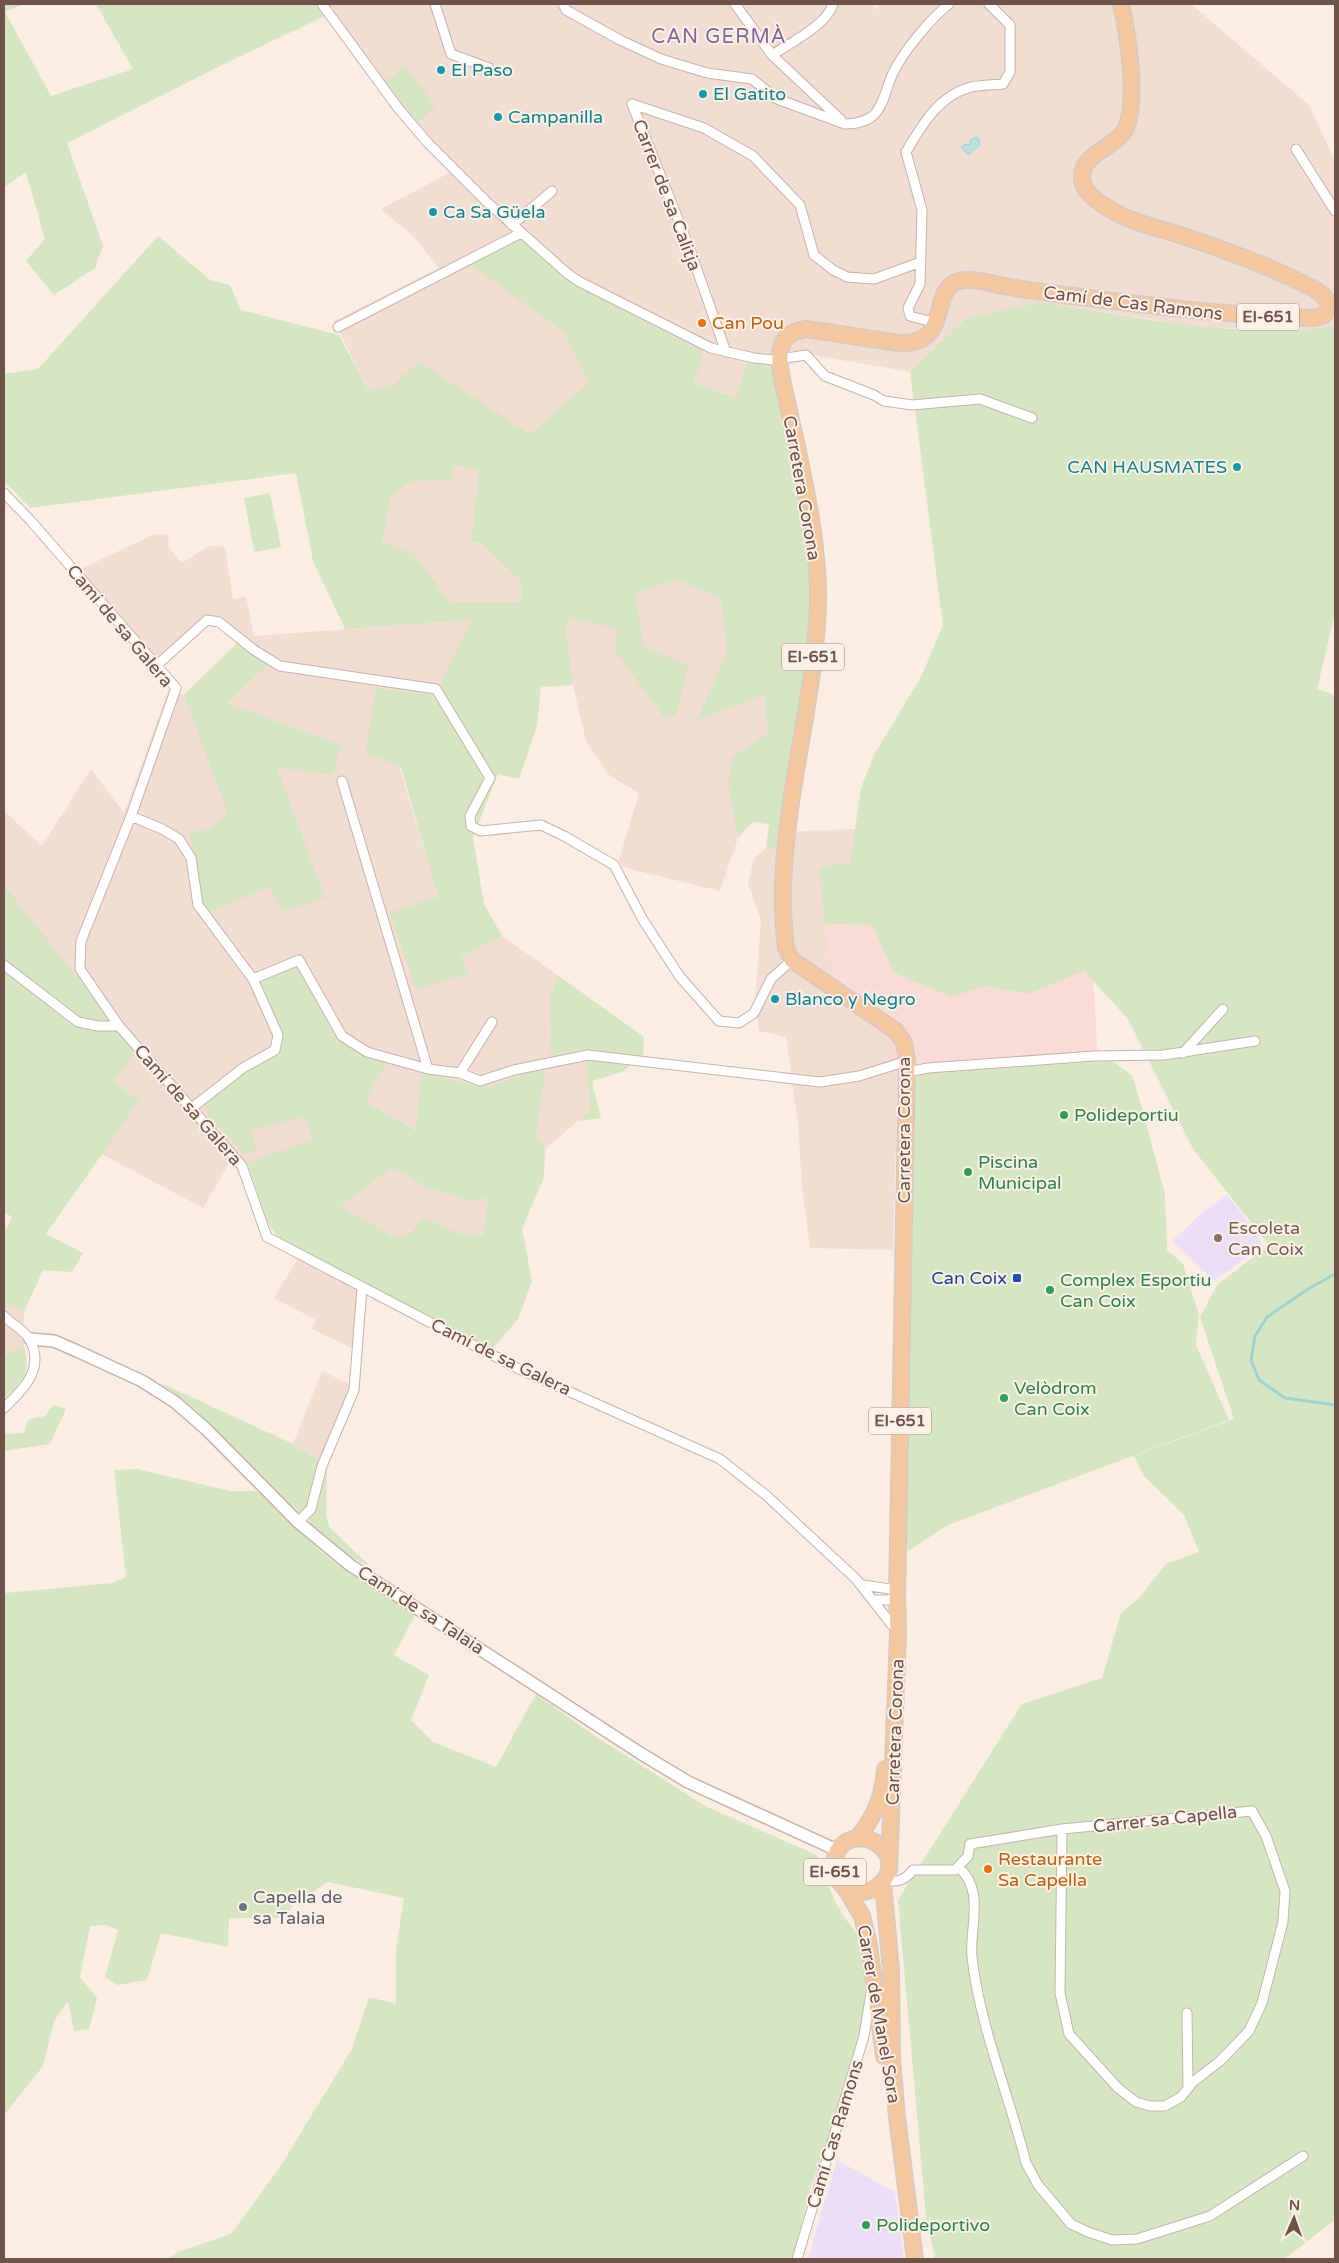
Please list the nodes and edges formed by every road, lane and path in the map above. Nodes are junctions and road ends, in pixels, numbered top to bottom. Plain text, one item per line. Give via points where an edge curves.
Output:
1 (322, 4) edge
2 (435, 4) edge
3 (563, 4) edge
4 (735, 4) edge
5 (833, 4) edge
6 (949, 4) edge
7 (989, 4) edge
8 (1121, 4) edge
9 (772, 55) junction
10 (489, 68) dead end
11 (845, 124) junction
12 (1296, 150) dead end
13 (552, 191) dead end
14 (1335, 211) edge
15 (512, 225) junction
16 (521, 233) junction
17 (922, 262) junction
18 (1332, 311) edge
19 (936, 323) junction
20 (338, 327) dead end
21 (726, 352) junction
22 (780, 360) junction
23 (1032, 418) dead end
24 (4, 494) edge
25 (156, 666) junction
26 (342, 781) dead end
27 (131, 816) junction
28 (792, 960) junction
29 (4, 965) edge
30 (253, 978) junction
31 (1223, 1009) dead end
32 (492, 1022) dead end
33 (119, 1026) junction
34 (1254, 1041) dead end
35 (1182, 1053) junction
36 (907, 1066) junction
37 (428, 1069) junction
38 (460, 1073) junction
39 (193, 1108) junction
40 (362, 1288) junction
41 (4, 1316) edge
42 (30, 1339) junction
43 (4, 1408) edge
44 (298, 1522) junction
45 (863, 1586) junction
46 (897, 1597) junction
47 (874, 1600) junction
48 (892, 1625) junction
49 (1062, 1830) junction
50 (857, 1838) junction
51 (839, 1850) junction
52 (889, 1859) junction
53 (958, 1867) junction
54 (884, 1882) junction
55 (844, 1886) junction
56 (874, 1978) junction
57 (1187, 2012) dead end
58 (1188, 2088) junction
59 (897, 2117) junction
60 (1303, 2156) dead end
61 (797, 2259) edge
62 (915, 2259) edge

1 - 15 street via 426,142
2 - 10 street via 451,54
3 - 11 street via 566,10 661,59 707,73 752,79 777,99
4 - 9 street
5 - 9 street via 832,10 811,30
6 - 11 street via 905,55 893,73 880,107 857,124
7 - 17 street via 1010,25 1010,72 1003,84 971,87 930,112 906,152 922,210
8 - 18 main road, Camí de Cas Ramons / EI-651 via 1130,60 1129,116 1126,129 1117,140 1084,166 1082,178 1086,190 1109,209 1134,220 1263,264 1322,294
9 - 11 street
12 - 14 street
13 - 15 street
15 - 16 street
16 - 20 street
16 - 21 street via 580,282 696,343
17 - 19 street via 920,284 908,308 910,316
17 - 21 street, Carrer de sa Calitja via 874,279 847,277 833,270 814,255 800,205 753,156 704,128 632,104
18 - 19 main road, Camí de Cas Ramons / EI-651 via 1321,317 1249,316 1020,289 969,279 951,284
19 - 22 main road, Camí de Cas Ramons / EI-651 via 923,340 912,344 818,330 797,330 784,341
21 - 22 street
22 - 23 street via 806,356 825,376 888,403 921,404 980,398
22 - 28 main road, Carretera Corona / EI-651 via 815,549 818,602 810,688 790,802 783,865 784,936
24 - 25 street, Camí de sa Galera
25 - 27 street, Camí de sa Galera via 176,688
25 - 28 street via 206,620 219,622 280,666 436,689 490,778 470,816 471,826 481,831 541,825 614,865 643,920 680,977 719,1021 739,1023 754,1013 771,980
26 - 37 street
27 - 30 street via 179,839 191,858 198,906
27 - 33 street, Camí de sa Galera via 80,941 80,969
28 - 36 main road, Carretera Corona / EI-651 via 896,1031 904,1043
29 - 33 street via 78,1022
30 - 37 street via 299,960 342,1036 367,1052
30 - 39 street via 278,1034 275,1050 244,1068
31 - 35 street
32 - 38 street
33 - 39 street, Camí de sa Galera
34 - 35 street
35 - 36 street via 928,1068
36 - 38 street via 820,1082 588,1055 514,1070 480,1081
36 - 46 main road, Carretera Corona / EI-651
37 - 38 street
39 - 40 street, Camí de sa Galera via 242,1166 267,1237
40 - 44 street via 354,1390 322,1466 311,1510
40 - 45 street, Camí de sa Galera via 522,1370 720,1459 767,1496
41 - 42 street
42 - 43 street via 34,1355 33,1375
42 - 44 street, Camí de sa Talaia via 54,1341 77,1351 142,1381 174,1402 206,1429
44 - 51 street, Camí de sa Talaia via 350,1565 640,1754 688,1782
45 - 46 street
45 - 47 street, Camí de sa Galera
46 - 47 street
46 - 48 main road, Carretera Corona / EI-651
46 - 52 main road, Carretera Corona / EI-651 via 894,1788
47 - 48 street, Camí de sa Galera
48 - 50 main road, Carretera Corona / EI-651 via 884,1786 874,1816
49 - 53 street, Carrer sa Capella via 970,1844 968,1856
49 - 58 street, Carrer sa Capella via 1060,1993 1069,2034 1118,2088 1136,2102 1165,2106 1181,2097
49 - 58 street, Carrer sa Capella via 1252,1811 1266,1836 1285,1891 1283,1922 1262,2003 1249,2031
50 - 51 main road, EI-651
50 - 52 main road, EI-651 via 877,1842
51 - 55 main road, EI-651 via 835,1872
52 - 54 main road, EI-651
53 - 54 street via 955,1870 913,1870 898,1882
53 - 60 street via 970,1879 974,1897 972,1949 977,1994 1026,2163 1038,2185 1072,2224 1112,2240 1136,2239 1210,2216
54 - 55 main road, EI-651 via 861,1893
54 - 59 main road, Carrer de Manel Sora / EI-651 via 892,1977 892,2059
55 - 56 main road, Carrer de Manel Sora / EI-651 via 862,1916
56 - 59 main road, Carrer de Manel Sora / EI-651 via 885,2060
56 - 61 street, Camí Cas Ramons via 864,2036
57 - 58 street
59 - 62 main road, Carrer de Manel Sora / EI-651

